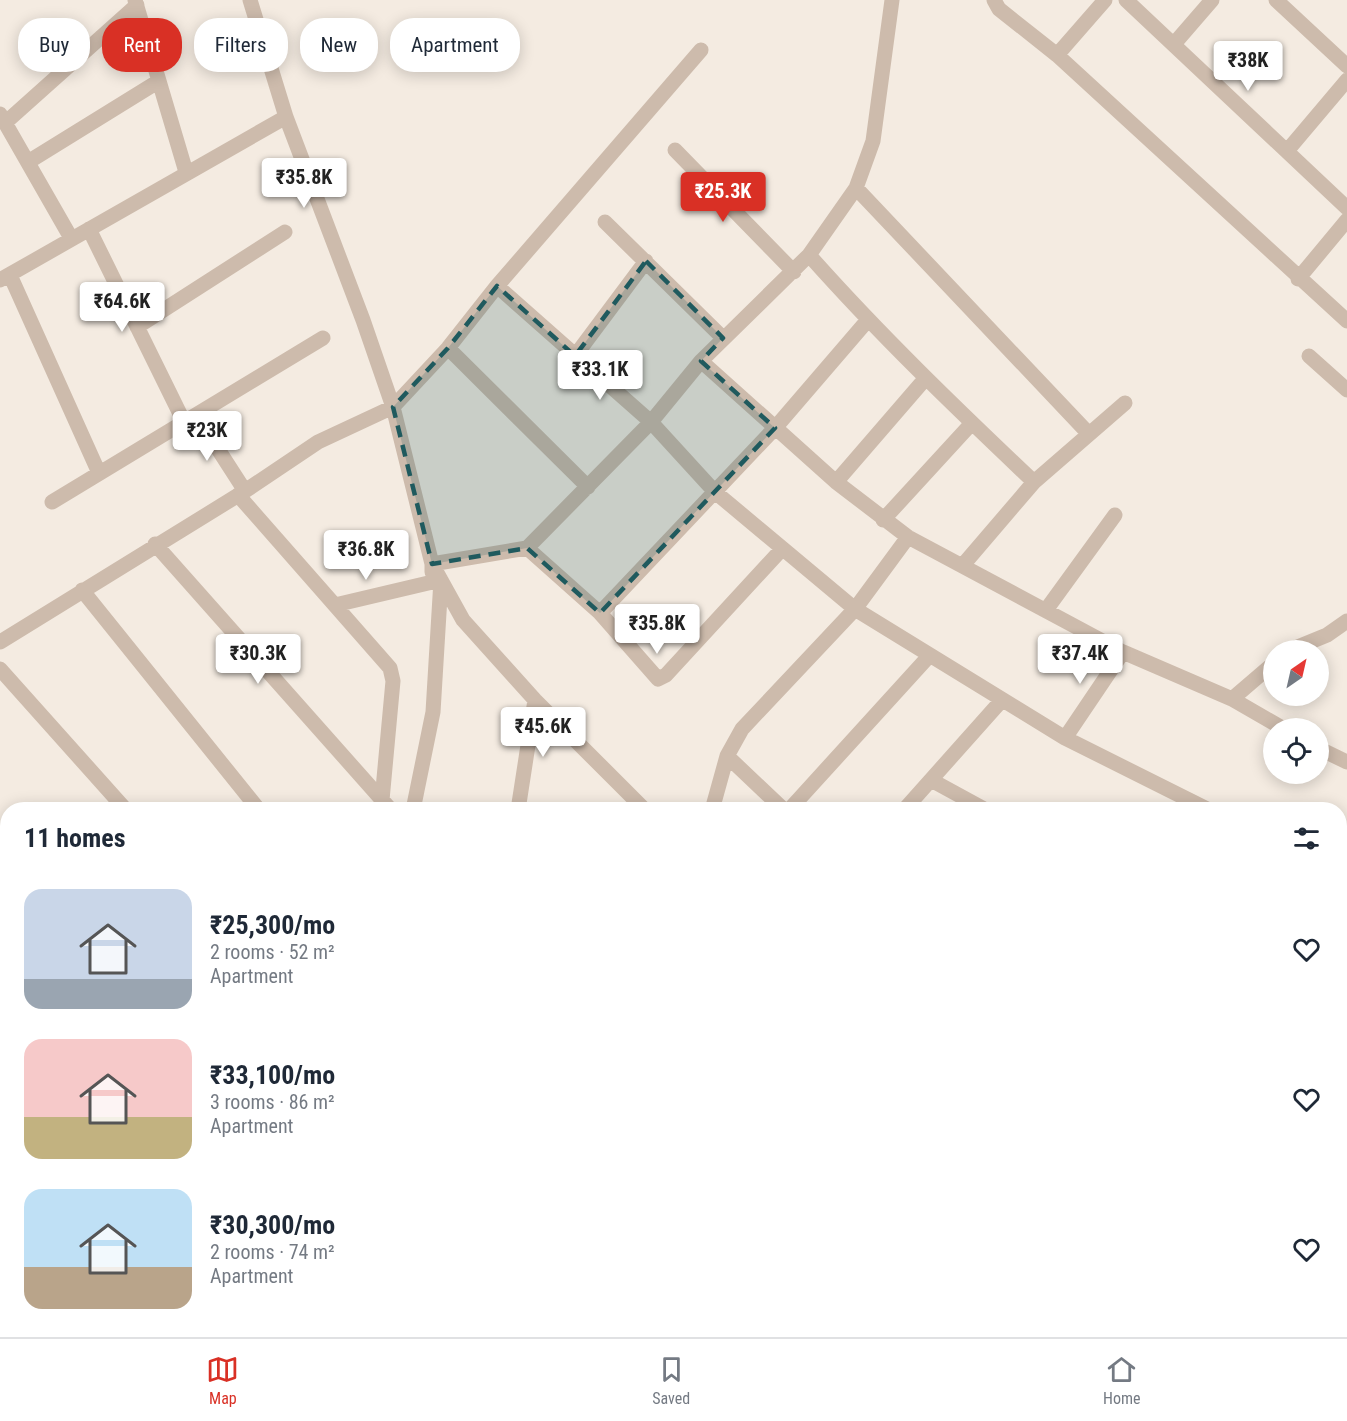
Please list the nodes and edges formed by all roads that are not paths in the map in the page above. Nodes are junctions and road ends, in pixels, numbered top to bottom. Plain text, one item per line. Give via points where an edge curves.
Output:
1 (250, 0) edge
2 (892, 0) edge
3 (994, 0) edge
4 (1105, 0) edge
5 (1126, 0) edge
6 (1212, 0) edge
7 (1276, 0) edge
8 (136, 2) edge
9 (1174, 44) junction
10 (701, 50) dead end
11 (1057, 55) junction
12 (1347, 66) edge
13 (1347, 80) edge
14 (159, 81) junction
15 (286, 117) junction
16 (3, 118) edge
17 (675, 150) dead end
18 (1287, 151) junction
19 (28, 162) junction
20 (186, 171) junction
21 (856, 188) junction
22 (1347, 208) edge
23 (1347, 220) edge
24 (605, 222) dead end
25 (89, 228) junction
26 (285, 232) dead end
27 (71, 238) junction
28 (809, 255) junction
29 (646, 261) junction
30 (794, 272) junction
31 (5, 277) edge
32 (1298, 279) junction
33 (497, 286) junction
34 (867, 321) junction
35 (1347, 321) edge
36 (137, 327) junction
37 (323, 338) dead end
38 (723, 338) junction
39 (448, 348) junction
40 (1309, 356) dead end
41 (574, 357) junction
42 (701, 360) junction
43 (925, 379) junction
44 (1347, 390) edge
45 (1125, 403) dead end
46 (393, 406) junction
47 (190, 418) junction
48 (651, 422) junction
49 (972, 423) junction
50 (775, 428) junction
51 (1089, 434) junction
52 (99, 473) junction
53 (836, 482) junction
54 (1034, 482) junction
55 (588, 487) junction
56 (715, 492) junction
57 (242, 493) junction
58 (52, 502) dead end
59 (1115, 515) dead end
60 (883, 520) junction
61 (908, 537) junction
62 (156, 544) junction
63 (527, 548) junction
64 (782, 549) junction
65 (432, 564) junction
66 (963, 565) junction
67 (432, 582) junction
68 (82, 590) junction
69 (335, 605) junction
70 (855, 609) junction
71 (1046, 610) junction
72 (600, 613) junction
73 (1347, 621) edge
74 (1315, 640) edge
75 (0, 642) edge
76 (1123, 651) junction
77 (930, 655) junction
78 (0, 669) edge
79 (1263, 672) edge
80 (1232, 699) junction
81 (535, 700) junction
82 (1002, 700) junction
83 (1265, 718) edge
84 (1065, 738) junction
85 (1329, 753) edge
86 (727, 756) junction
87 (1347, 762) edge
88 (931, 780) junction
89 (119, 802) edge
90 (253, 802) edge
91 (383, 802) edge
92 (386, 802) edge
93 (415, 802) edge
94 (519, 802) edge
95 (637, 802) edge
96 (714, 802) edge
97 (776, 802) edge
98 (796, 802) edge
99 (911, 802) edge
100 (971, 802) edge
101 (1193, 802) edge

1 - 15 street
2 - 21 street via 873,141
3 - 11 street via 999,9
4 - 11 street
5 - 9 street
6 - 9 street
7 - 12 street
8 - 14 street
8 - 16 street
9 - 18 street
10 - 33 street
11 - 32 street
13 - 18 street
14 - 19 street
14 - 20 street
15 - 20 street
15 - 46 street
16 - 19 street
17 - 30 street
18 - 22 street
19 - 27 street
20 - 25 street
21 - 28 street
21 - 51 street
23 - 32 street
24 - 29 street
25 - 27 street
25 - 36 street
26 - 36 street
27 - 31 street
28 - 30 street
28 - 34 street
29 - 38 street
29 - 41 street
30 - 38 street
31 - 52 street
32 - 35 street
33 - 39 street
33 - 41 street
34 - 43 street
34 - 50 street
36 - 47 street
37 - 47 street
38 - 42 street
39 - 46 street
39 - 55 street
40 - 44 street
41 - 48 street
42 - 48 street
42 - 50 street
43 - 49 street
43 - 53 street
45 - 51 street
46 - 57 street via 318,442
46 - 65 street
47 - 52 street
47 - 57 street
48 - 55 street
48 - 56 street
49 - 54 street
49 - 60 street
50 - 53 street
50 - 56 street
51 - 54 street
52 - 58 street
53 - 60 street
54 - 66 street
55 - 63 street
56 - 64 street
56 - 72 street
57 - 62 street
57 - 69 street
59 - 71 street
60 - 61 street
61 - 66 street
61 - 70 street
62 - 68 street
62 - 91 street
63 - 65 street
63 - 72 street
64 - 70 street
64 - 72 street via 661,679 653,676
65 - 67 street
66 - 71 street
67 - 69 street
67 - 81 street
67 - 93 street via 434,712
68 - 75 street
68 - 90 street
69 - 92 street via 390,668 393,681
70 - 77 street
70 - 86 street via 747,723
71 - 76 street
73 - 74 street
76 - 80 street
76 - 84 street
77 - 82 street
77 - 98 street
78 - 89 street
79 - 80 street
80 - 83 street
81 - 94 street
81 - 95 street
82 - 84 street
82 - 88 street
84 - 101 street
85 - 87 street
86 - 96 street
86 - 97 street
88 - 99 street
88 - 100 street

